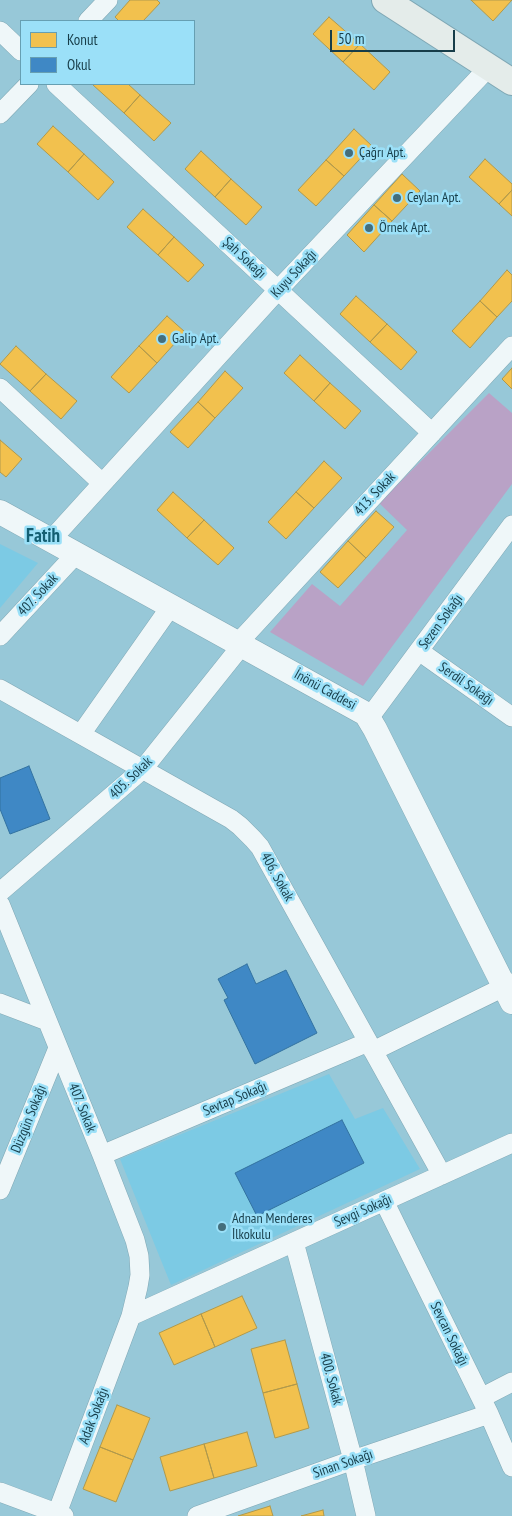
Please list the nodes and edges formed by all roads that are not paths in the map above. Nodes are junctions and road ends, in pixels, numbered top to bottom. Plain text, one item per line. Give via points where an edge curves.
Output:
1 (108, 0) edge
2 (385, 0) edge
3 (414, 0) edge
4 (89, 20) edge
5 (0, 31) edge
6 (20, 50) edge
7 (500, 65) edge
8 (512, 82) edge
9 (28, 85) edge
10 (57, 85) edge
11 (0, 114) edge
12 (278, 290) junction
13 (512, 346) edge
14 (0, 388) edge
15 (432, 433) junction
16 (102, 483) junction
17 (0, 512) edge
18 (512, 525) edge
19 (50, 540) junction
20 (76, 554) junction
21 (171, 606) junction
22 (0, 636) edge
23 (240, 644) junction
24 (419, 651) junction
25 (0, 689) edge
26 (512, 717) edge
27 (369, 718) junction
28 (81, 734) junction
29 (143, 769) junction
30 (0, 892) edge
31 (0, 904) edge
32 (509, 990) edge
33 (0, 1003) edge
34 (47, 1020) junction
35 (370, 1046) junction
36 (58, 1048) junction
37 (512, 1143) edge
38 (102, 1155) junction
39 (442, 1175) junction
40 (0, 1190) edge
41 (384, 1201) junction
42 (294, 1242) junction
43 (131, 1316) junction
44 (512, 1382) edge
45 (485, 1406) junction
46 (353, 1460) junction
47 (512, 1467) edge
48 (0, 1492) edge
49 (59, 1515) edge
50 (197, 1516) edge
51 (366, 1516) edge

1 - 4 street
2 - 7 main road
3 - 7 main road
5 - 6 street
7 - 8 main road
7 - 12 street, Kuyu Sokağı
9 - 11 street
10 - 12 street, Şah Sokağı
12 - 15 street, Şah Sokağı
12 - 16 street, Kuyu Sokağı
13 - 15 street, 413. Sokak
14 - 16 street
15 - 23 street, 413. Sokak
16 - 19 street, Kuyu Sokağı
17 - 19 street, İnönü Caddesi
18 - 24 street, Sezen Sokağı
19 - 20 street, İnönü Caddesi
20 - 21 street, İnönü Caddesi
20 - 22 street, 407. Sokak
21 - 23 street, İnönü Caddesi
21 - 28 street
23 - 27 street, İnönü Caddesi via 362,711
23 - 29 street, 405. Sokak
24 - 26 street, Serdil Sokağı
24 - 27 street, Sezen Sokağı
25 - 28 street, 406. Sokak
27 - 32 street, İnönü Caddesi
28 - 29 street, 406. Sokak
29 - 30 street, 405. Sokak
29 - 35 street, 406. Sokak via 231,819 260,847
31 - 34 street, 407. Sokak
32 - 35 street, Sevtap Sokağı
33 - 34 street
34 - 36 street, 407. Sokak
35 - 38 street, Sevtap Sokağı
35 - 39 street, 406. Sokak
36 - 38 street, 407. Sokak
36 - 40 street, Düzgün Sokağı
37 - 39 street, Sevgi Sokağı
38 - 43 street, 407. Sokak via 139,1256 140,1275
39 - 41 street, Sevgi Sokağı
41 - 42 street, Sevgi Sokağı
41 - 45 street, Sevcan Sokağı
42 - 43 street, Sevgi Sokağı
42 - 46 street, 400. Sokak
43 - 49 street, Adak Sokağı
44 - 45 street, Sinan Sokağı
45 - 46 street, Sinan Sokağı
45 - 47 street, Sevcan Sokağı
46 - 50 street, Sinan Sokağı
46 - 51 street, 400. Sokak
48 - 49 street

